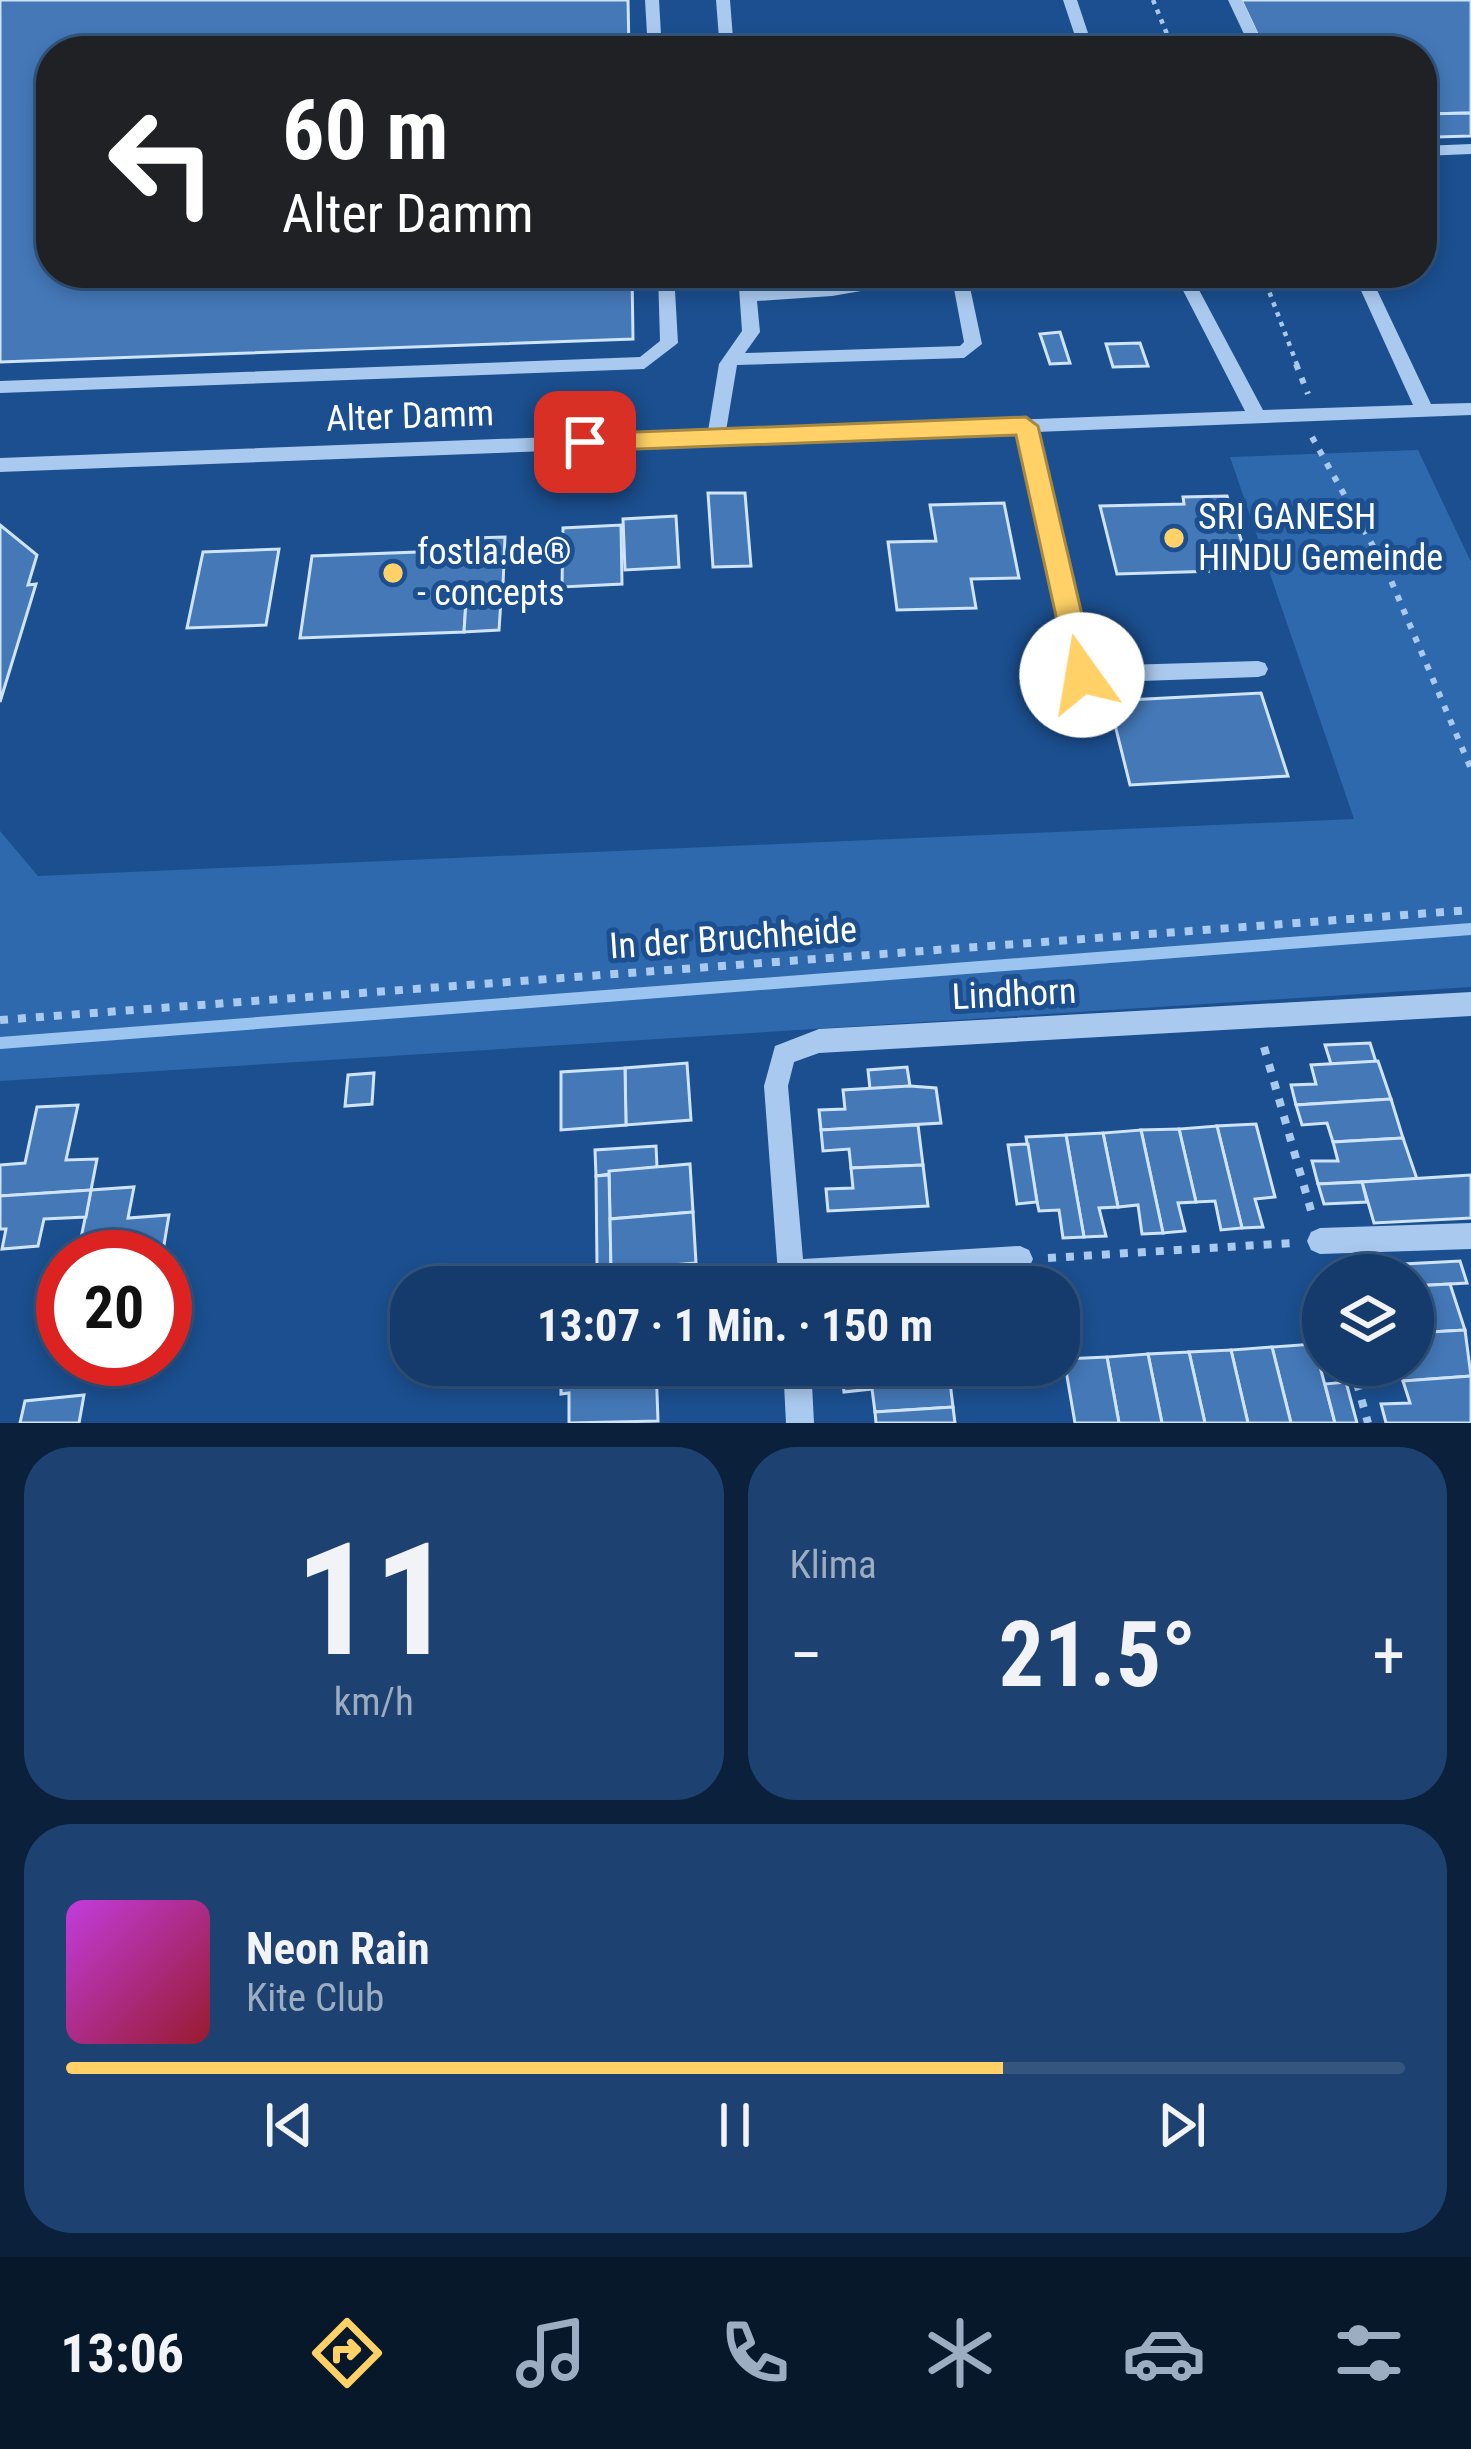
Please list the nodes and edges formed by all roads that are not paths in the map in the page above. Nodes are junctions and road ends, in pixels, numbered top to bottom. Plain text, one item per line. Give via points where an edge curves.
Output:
1 (652, 0) edge
2 (723, 0) edge
3 (1070, 0) edge
4 (1235, 0) edge
5 (654, 36) edge
6 (726, 36) edge
7 (1083, 36) edge
8 (1252, 36) edge
9 (1471, 149) edge
10 (1437, 150) edge
11 (667, 288) edge
12 (747, 288) edge
13 (844, 288) edge
14 (961, 288) edge
15 (1190, 288) edge
16 (1368, 288) edge
17 (748, 296) junction
18 (732, 358) junction
19 (0, 387) edge
20 (1471, 409) edge
21 (1425, 411) junction
22 (1258, 417) junction
23 (1026, 426) junction
24 (716, 438) junction
25 (0, 465) edge
26 (1258, 669) dead end
27 (1471, 1004) edge
28 (1471, 1237) edge
29 (1320, 1241) road end
30 (1020, 1259) road end
31 (791, 1266) edge
32 (944, 1266) edge
33 (798, 1386) edge
34 (800, 1423) edge

1 - 5 street
2 - 6 street
3 - 7 street
4 - 8 street
9 - 10 street
11 - 19 street via 669,343 644,363
12 - 17 street
13 - 17 street
14 - 18 street via 973,344 964,352
15 - 22 street
16 - 21 street
17 - 18 street via 751,332
18 - 24 street
20 - 21 street, Alter Damm
21 - 22 street, Alter Damm
22 - 23 street, Alter Damm
23 - 24 street, Alter Damm
23 - 26 street via 1082,675
24 - 25 street, Alter Damm
27 - 31 street, Lindhorn via 819,1041 784,1054 776,1086
28 - 29 street
30 - 32 street, Lindhorn
33 - 34 street

